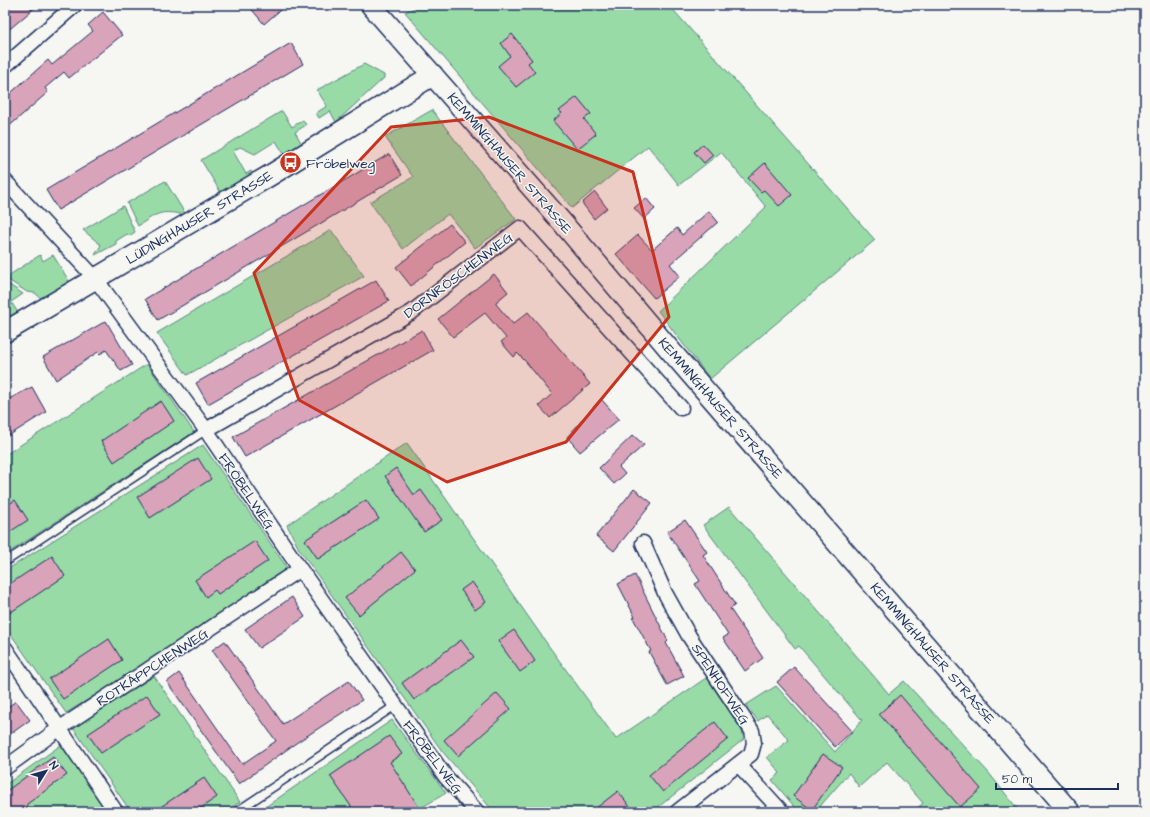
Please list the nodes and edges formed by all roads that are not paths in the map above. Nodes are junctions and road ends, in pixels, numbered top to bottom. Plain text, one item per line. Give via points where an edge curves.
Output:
1 (75, 5) edge
2 (372, 5) edge
3 (5, 66) edge
4 (433, 75) junction
5 (5, 181) edge
6 (95, 278) junction
7 (5, 332) edge
8 (681, 408) dead end
9 (206, 430) junction
10 (643, 543) dead end
11 (5, 562) edge
12 (300, 569) junction
13 (5, 648) edge
14 (396, 705) junction
15 (60, 728) junction
16 (738, 764) junction
17 (5, 768) edge
18 (116, 812) edge
19 (236, 812) edge
20 (477, 812) edge
21 (677, 812) edge
22 (782, 812) edge
23 (1070, 812) edge

1 - 3 street
2 - 4 main road, KEMMINGHAUSER STRASSE
4 - 6 main road, LÜDINGHAUSER STRASSE via 269,176
4 - 23 main road, KEMMINGHAUSER STRASSE
5 - 6 street, FRÖBELWEG
6 - 7 main road, LÜDINGHAUSER STRASSE
6 - 9 street, FRÖBELWEG
8 - 9 street, DORNRÖSCHENWEG via 520,228 412,312
9 - 11 lane
9 - 12 street, FRÖBELWEG
10 - 16 street, SPENHOFWEG via 665,593 689,636 752,731 754,743 750,754
12 - 14 street, FRÖBELWEG
12 - 15 street, ROTKÄPPCHENWEG
13 - 15 street
14 - 19 lane
14 - 20 street, FRÖBELWEG via 445,776
15 - 17 street, ROTKÄPPCHENWEG
15 - 18 street
16 - 21 street, SPENHOFWEG
16 - 22 street

